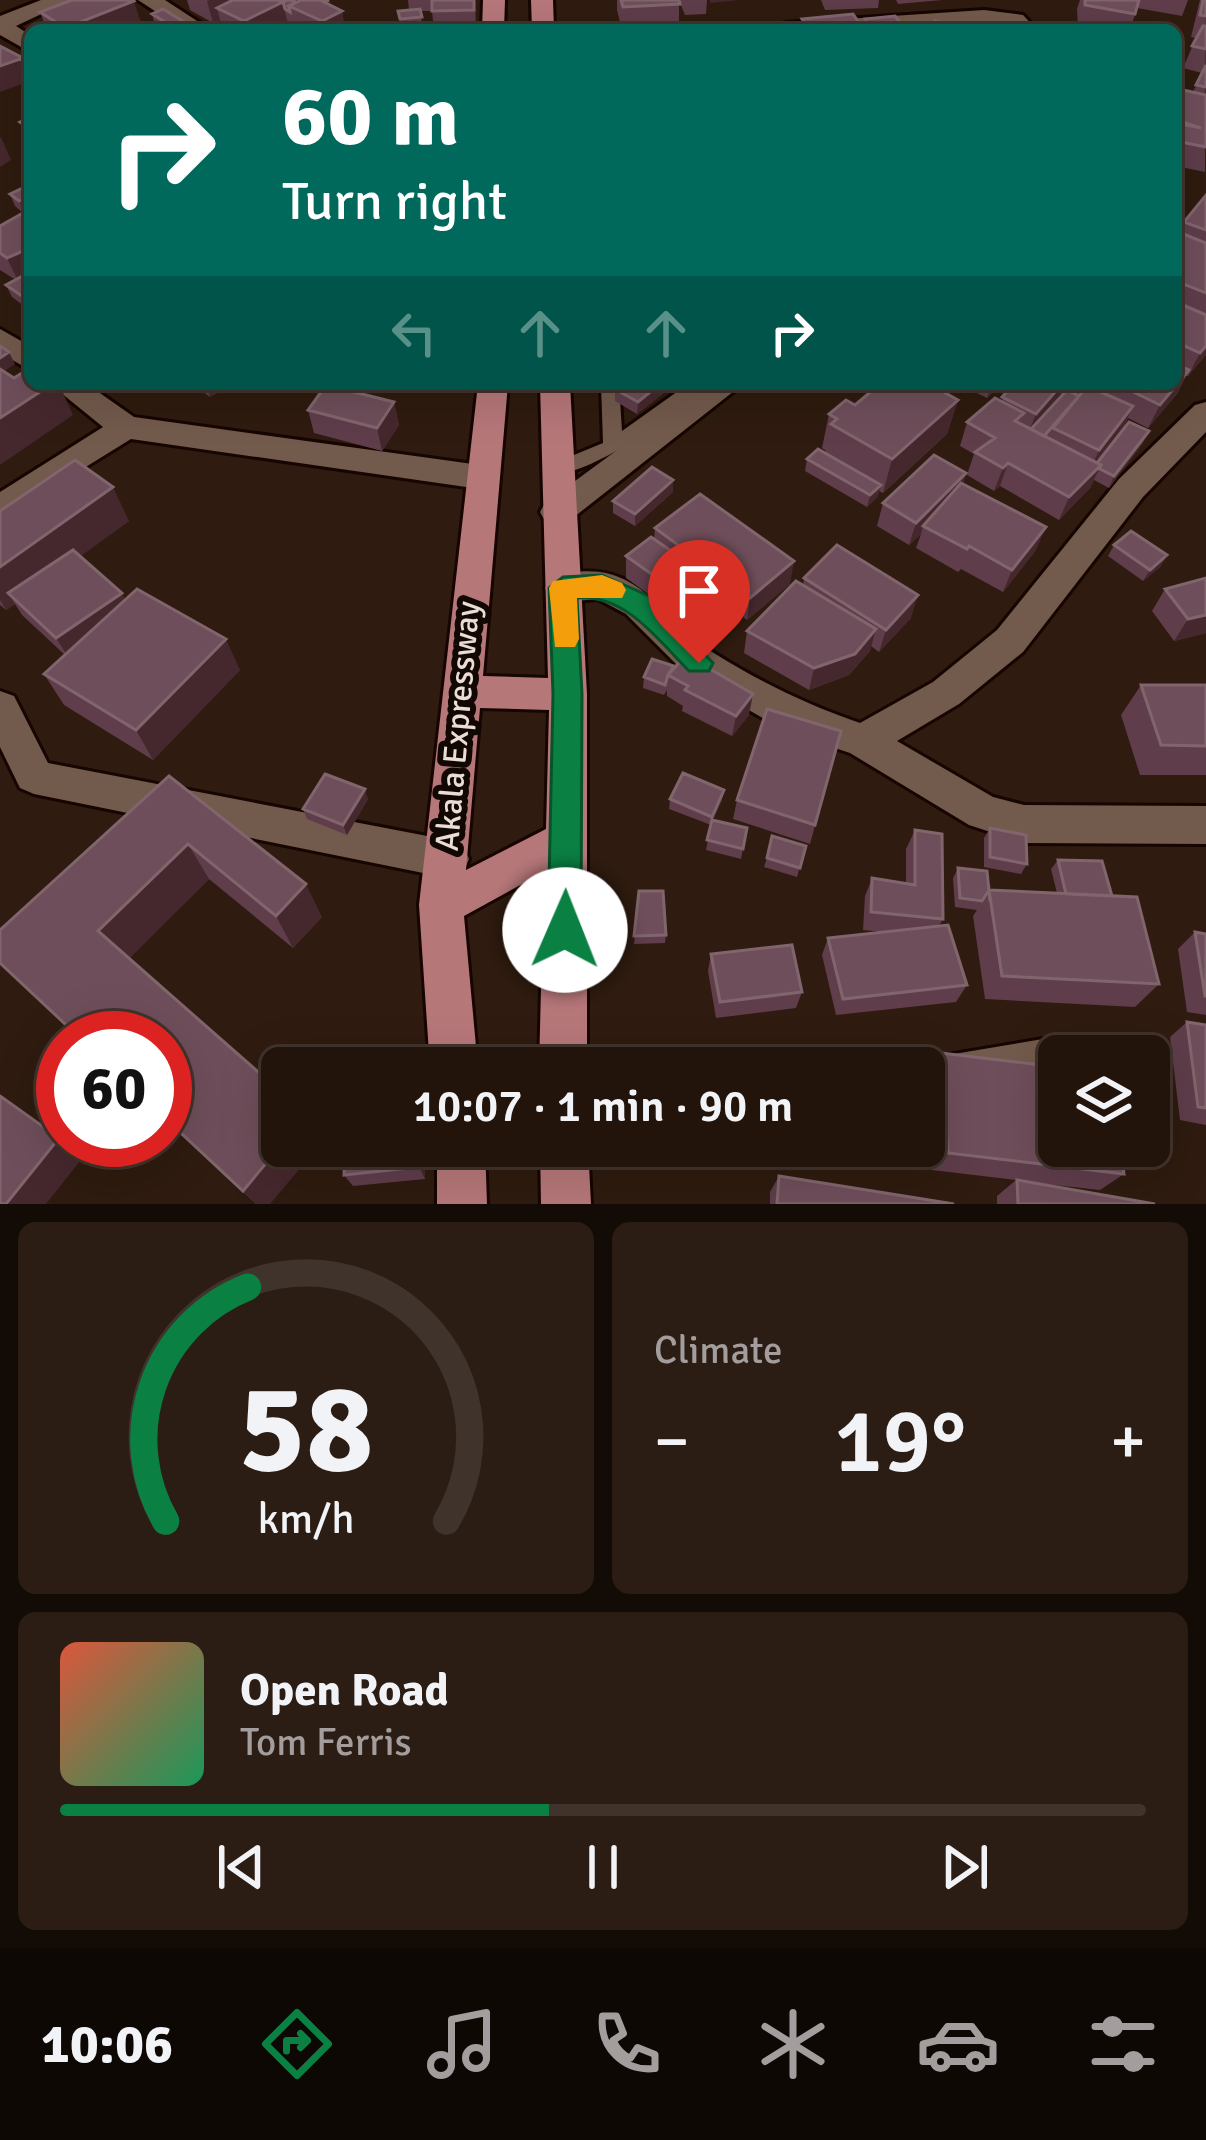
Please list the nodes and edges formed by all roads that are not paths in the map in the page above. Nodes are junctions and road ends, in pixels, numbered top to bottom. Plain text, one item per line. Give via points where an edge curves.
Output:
1 (60, 0) edge
2 (149, 0) edge
3 (190, 24) edge
4 (870, 24) edge
5 (1019, 24) edge
6 (0, 25) edge
7 (74, 390) edge
8 (492, 390) edge
9 (555, 390) edge
10 (610, 390) edge
11 (692, 390) edge
12 (720, 390) edge
13 (1206, 413) edge
14 (126, 427) junction
15 (613, 446) junction
16 (559, 469) junction
17 (480, 477) junction
18 (0, 508) edge
19 (557, 512) junction
20 (563, 588) junction
21 (460, 692) junction
22 (568, 694) junction
23 (0, 707) edge
24 (863, 740) junction
25 (1206, 825) edge
26 (566, 838) junction
27 (448, 859) junction
28 (441, 905) junction
29 (452, 1047) edge
30 (563, 1047) edge
31 (1038, 1054) edge
32 (945, 1069) edge
33 (461, 1167) edge
34 (565, 1167) edge
35 (462, 1204) edge
36 (566, 1204) edge

1 - 6 street
2 - 3 street
4 - 5 street via 984,16
7 - 14 street
8 - 17 main road, Akala Expressway
9 - 16 main road
10 - 15 lane
11 - 15 lane
12 - 19 street
13 - 24 street via 1131,488 1010,641 946,693
14 - 17 street
14 - 18 street
15 - 16 lane
16 - 19 main road
17 - 21 main road, Akala Expressway
19 - 20 main road
20 - 22 main road
20 - 24 street via 602,585 639,604 699,663 801,720
21 - 22 main road
21 - 27 main road, Akala Expressway
22 - 26 main road
23 - 27 street via 34,776 54,783
24 - 25 street via 941,791 1024,824
26 - 28 main road
26 - 30 main road
27 - 28 main road, Akala Expressway
28 - 29 main road, Akala Expressway
31 - 32 lane
33 - 35 main road
34 - 36 main road

